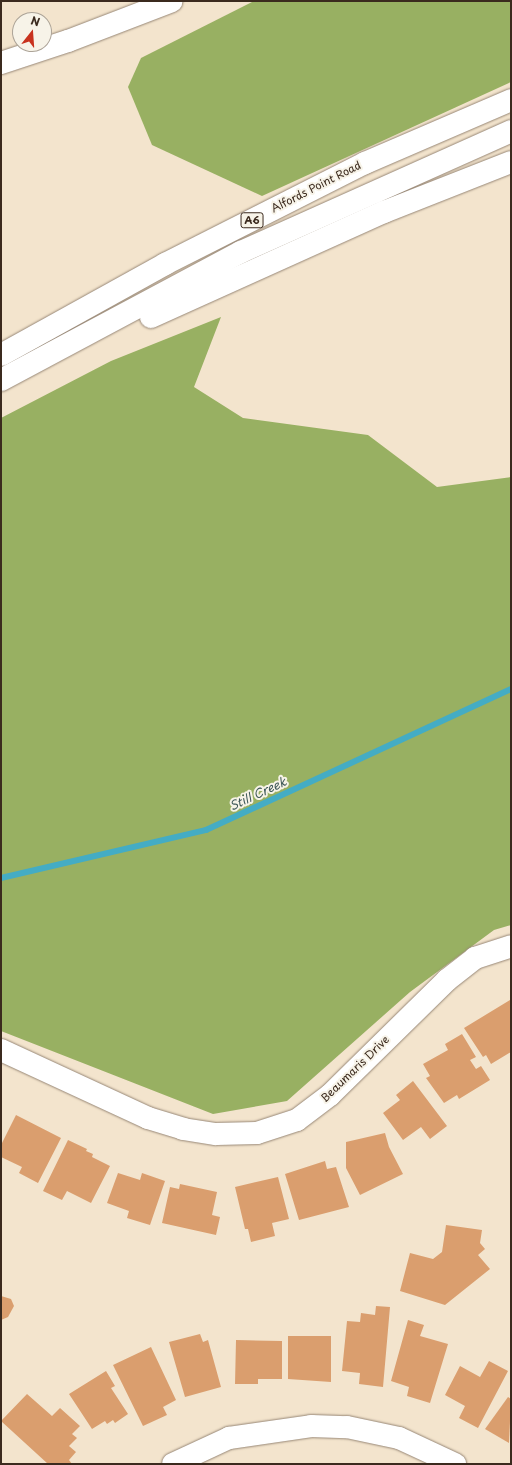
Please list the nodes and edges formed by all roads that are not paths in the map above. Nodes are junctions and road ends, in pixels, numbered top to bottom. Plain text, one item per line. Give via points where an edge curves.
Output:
1 (172, 1) edge
2 (1, 63) edge
3 (511, 100) edge
4 (511, 131) edge
5 (511, 162) edge
6 (81, 340) junction
7 (1, 355) edge
8 (1, 380) edge
9 (511, 946) edge
10 (1, 1050) edge
11 (173, 1464) edge
12 (454, 1464) edge

1 - 2 main road via 68,41
3 - 7 main road, Alfords Point Road / A6 via 365,163 165,264
4 - 6 main road, A6 via 241,252
5 - 6 main road, A6 via 384,212 129,328
6 - 8 main road, A6
9 - 10 main road, Beaumaris Drive via 475,958 447,980 330,1095 297,1120 257,1133 216,1134 182,1129 148,1118
11 - 12 main road via 229,1438 311,1426 347,1427 399,1438

